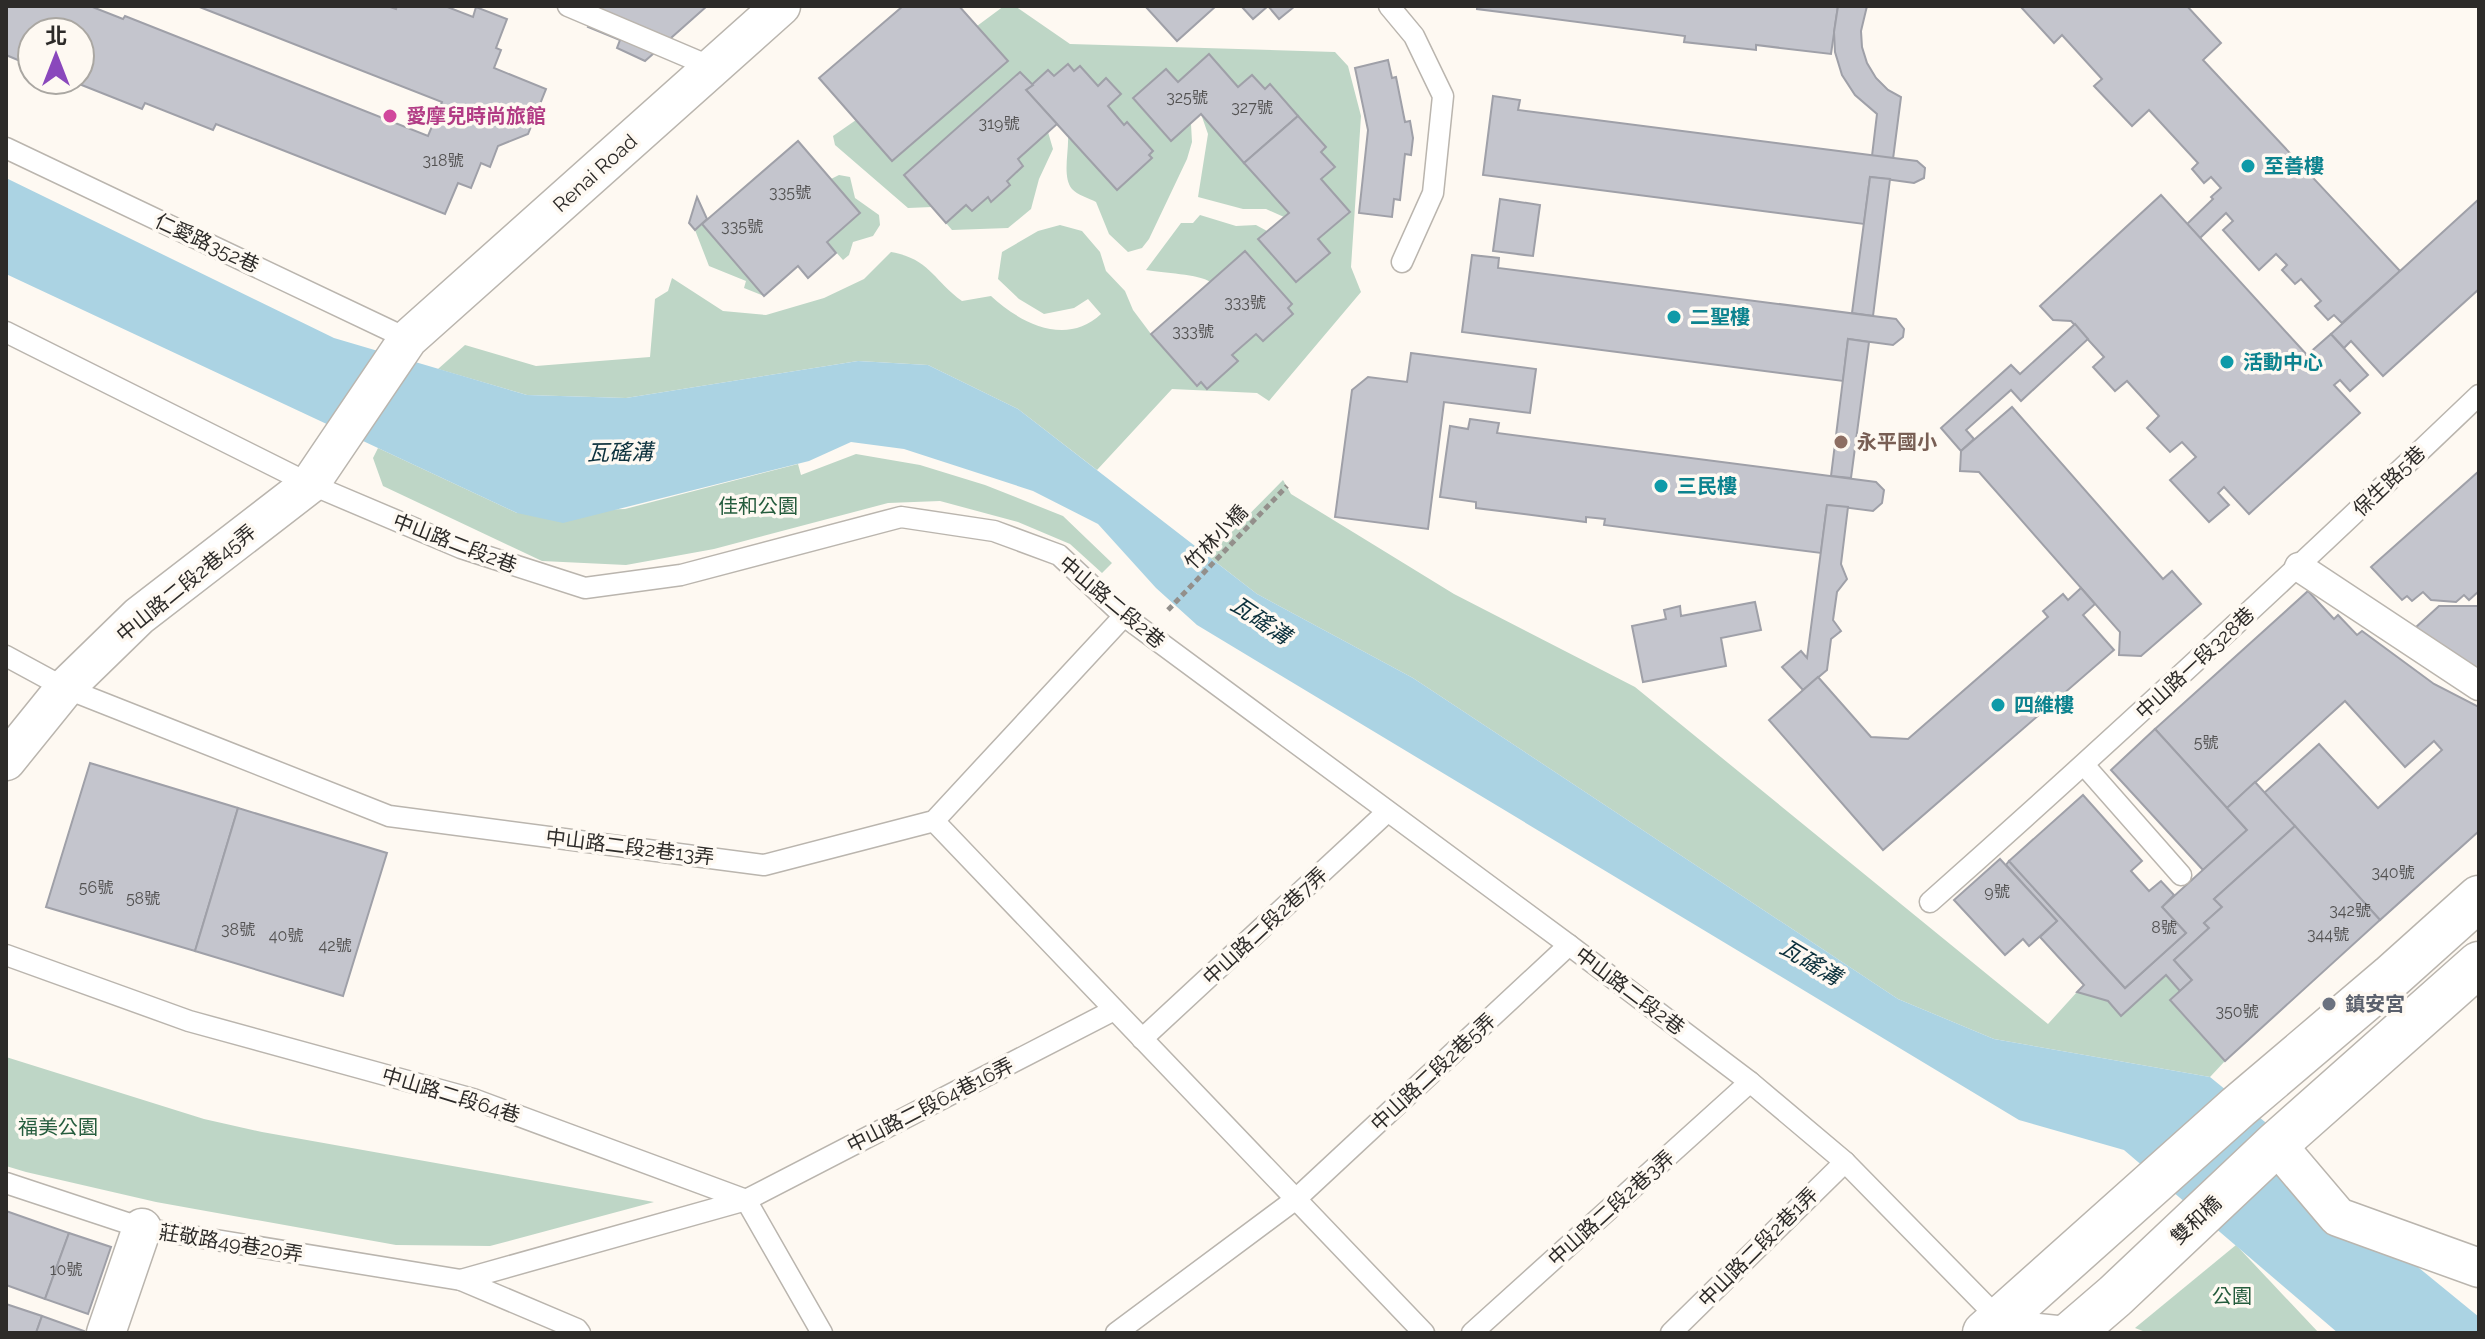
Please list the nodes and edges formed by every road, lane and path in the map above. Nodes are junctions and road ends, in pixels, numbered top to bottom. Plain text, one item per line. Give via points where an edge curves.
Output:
1 (568, 6) edge
2 (781, 6) edge
3 (1389, 6) edge
4 (714, 68) junction
5 (6, 148) edge
6 (1402, 262) dead end
7 (6, 332) edge
8 (408, 339) junction
9 (2479, 395) edge
10 (310, 484) junction
11 (1287, 486) dead end
12 (2299, 567) junction
13 (1168, 610) dead end
14 (1124, 616) junction
15 (6, 656) edge
16 (2479, 686) edge
17 (65, 688) junction
18 (6, 761) edge
19 (2084, 765) junction
20 (1387, 812) junction
21 (934, 821) junction
22 (2181, 875) dead end
23 (2479, 898) edge
24 (1930, 902) dead end
25 (1569, 945) junction
26 (6, 955) edge
27 (2479, 964) edge
28 (1114, 1010) junction
29 (1142, 1039) junction
30 (1750, 1082) junction
31 (2276, 1144) junction
32 (1845, 1162) junction
33 (6, 1183) edge
34 (1296, 1199) junction
35 (746, 1200) junction
36 (142, 1228) junction
37 (2479, 1268) edge
38 (461, 1280) junction
39 (1993, 1326) edge
40 (2081, 1331) edge
41 (106, 1333) edge
42 (580, 1333) edge
43 (822, 1333) edge
44 (1116, 1333) edge
45 (1424, 1333) edge
46 (1472, 1333) edge
47 (1671, 1333) edge

1 - 4 lane
2 - 4 street, Renai Road
3 - 6 lane via 1414,36 1443,96 1433,193
4 - 8 street, Renai Road
5 - 8 lane, 仁愛路352巷
7 - 10 lane, 中山路二段2巷
8 - 10 street, Renai Road
9 - 12 lane, 保生路5巷
10 - 14 lane, 中山路二段2巷 via 461,548 585,588 681,575 901,517 994,531 1059,555
10 - 17 street, 中山路二段2巷45弄 via 139,616
11 - 13 path, 竹林小橋
12 - 16 street
12 - 19 lane, 中山路一段328巷
14 - 20 lane, 中山路二段2巷
14 - 21 lane
15 - 17 lane, 中山路二段2巷13弄
17 - 18 street, 中山路二段2巷45弄
17 - 21 lane, 中山路二段2巷13弄 via 389,816 764,865
19 - 22 lane
19 - 24 lane, 中山路一段328巷
20 - 25 lane, 中山路二段2巷
20 - 29 lane, 中山路二段2巷7弄
21 - 28 lane
23 - 39 street
25 - 30 lane, 中山路二段2巷
25 - 34 lane, 中山路二段2巷5弄
26 - 35 lane, 中山路二段64巷 via 189,1021 473,1099
27 - 31 street, 雙和橋
28 - 29 lane
28 - 35 lane, 中山路二段64巷16弄
29 - 34 lane
30 - 32 lane, 中山路二段2巷
30 - 46 lane, 中山路二段2巷3弄
31 - 37 street via 2338,1217
31 - 40 street, 雙和橋
32 - 39 lane, 中山路二段2巷
32 - 47 lane, 中山路二段2巷1弄
33 - 36 lane, 莊敬路49巷20弄
34 - 44 lane, 中山路二段2巷5弄
34 - 45 lane
35 - 38 lane, 莊敬路49巷20弄
35 - 43 lane
36 - 38 lane, 莊敬路49巷20弄
36 - 41 street
38 - 42 lane, 莊敬路49巷20弄
39 - 40 lane

